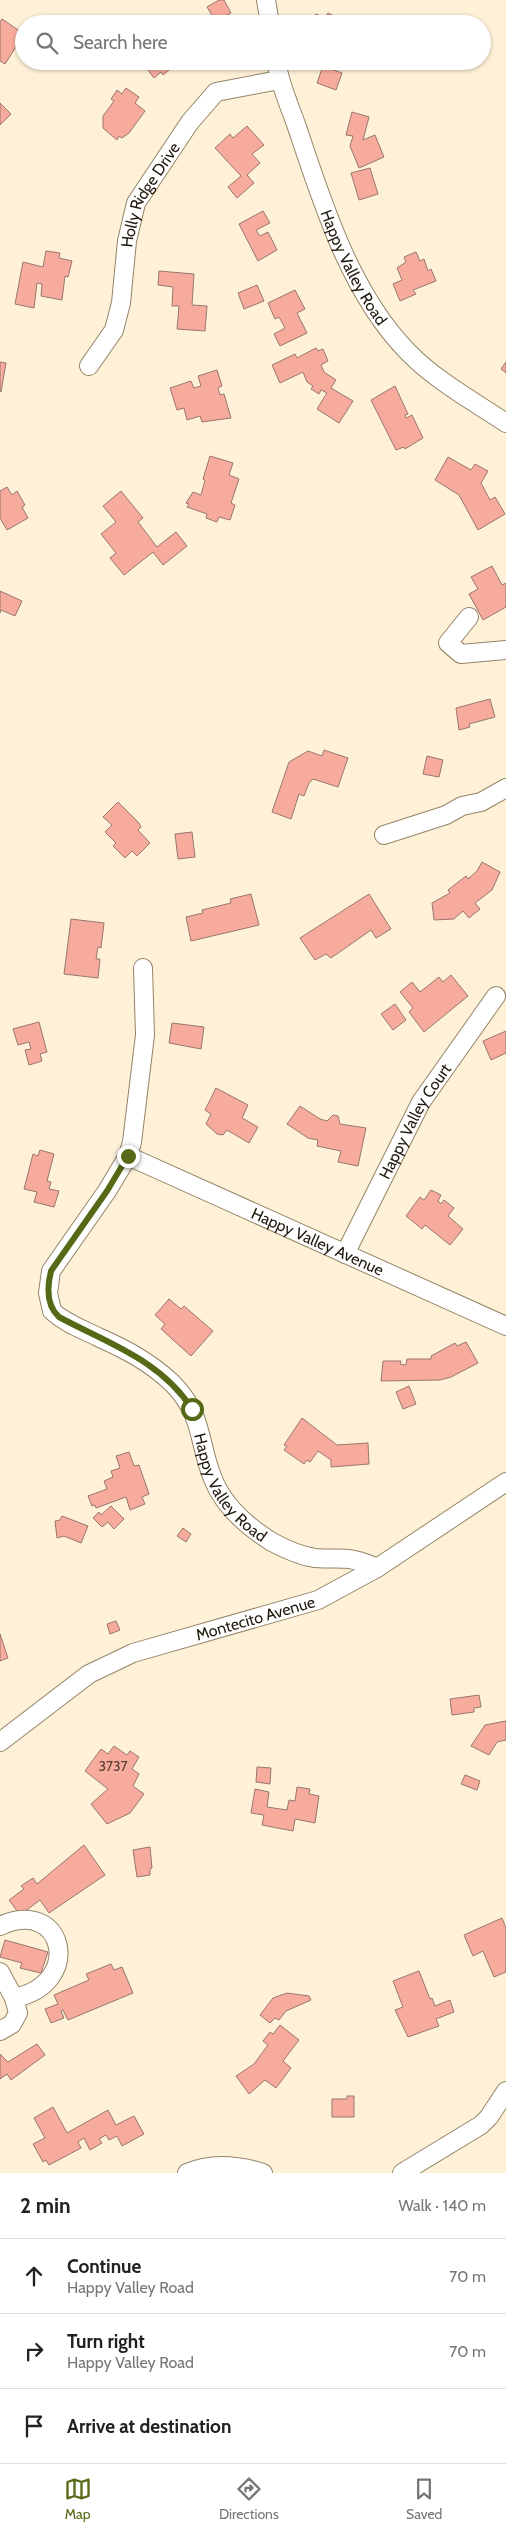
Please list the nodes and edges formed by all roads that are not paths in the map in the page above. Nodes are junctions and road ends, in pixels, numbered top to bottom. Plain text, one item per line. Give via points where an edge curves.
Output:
1 (266, 0) edge
2 (268, 15) edge
3 (277, 70) edge
4 (279, 80) junction
5 (89, 366) dead end
6 (506, 423) edge
7 (469, 617) dead end
8 (506, 650) edge
9 (506, 788) edge
10 (384, 835) dead end
11 (143, 968) dead end
12 (496, 996) dead end
13 (128, 1156) junction
14 (345, 1254) junction
15 (506, 1326) edge
16 (506, 1482) edge
17 (378, 1568) junction
18 (0, 1742) edge
19 (0, 1926) edge
20 (0, 1972) edge
21 (14, 1998) junction
22 (0, 2031) edge
23 (506, 2091) edge
24 (187, 2173) edge
25 (263, 2173) edge
26 (402, 2173) edge

1 - 2 street
3 - 4 street, Happy Valley Road
4 - 5 street, Holly Ridge Drive via 216,92 190,122 141,195 127,241 121,303 114,330
4 - 6 street, Happy Valley Road via 326,215 381,322 431,372
7 - 8 street via 448,643 460,654
9 - 10 street via 481,802
11 - 13 street, Happy Valley Road via 144,1043 135,1126
12 - 14 street, Happy Valley Court via 420,1102
13 - 14 street, Happy Valley Avenue
13 - 17 street, Happy Valley Road via 51,1271 48,1293 52,1311 128,1351 173,1384 199,1425 218,1490 248,1525 302,1555 346,1558
14 - 15 street, Happy Valley Avenue
16 - 17 street, Montecito Avenue
17 - 18 street, Montecito Avenue via 304,1606 158,1646 116,1661 77,1682
19 - 21 street via 20,1920 34,1922 52,1933 60,1949 55,1968 39,1988 27,1996
20 - 21 street
21 - 22 street via 18,2013 12,2024
23 - 26 street via 481,2125
24 - 25 street via 223,2165

